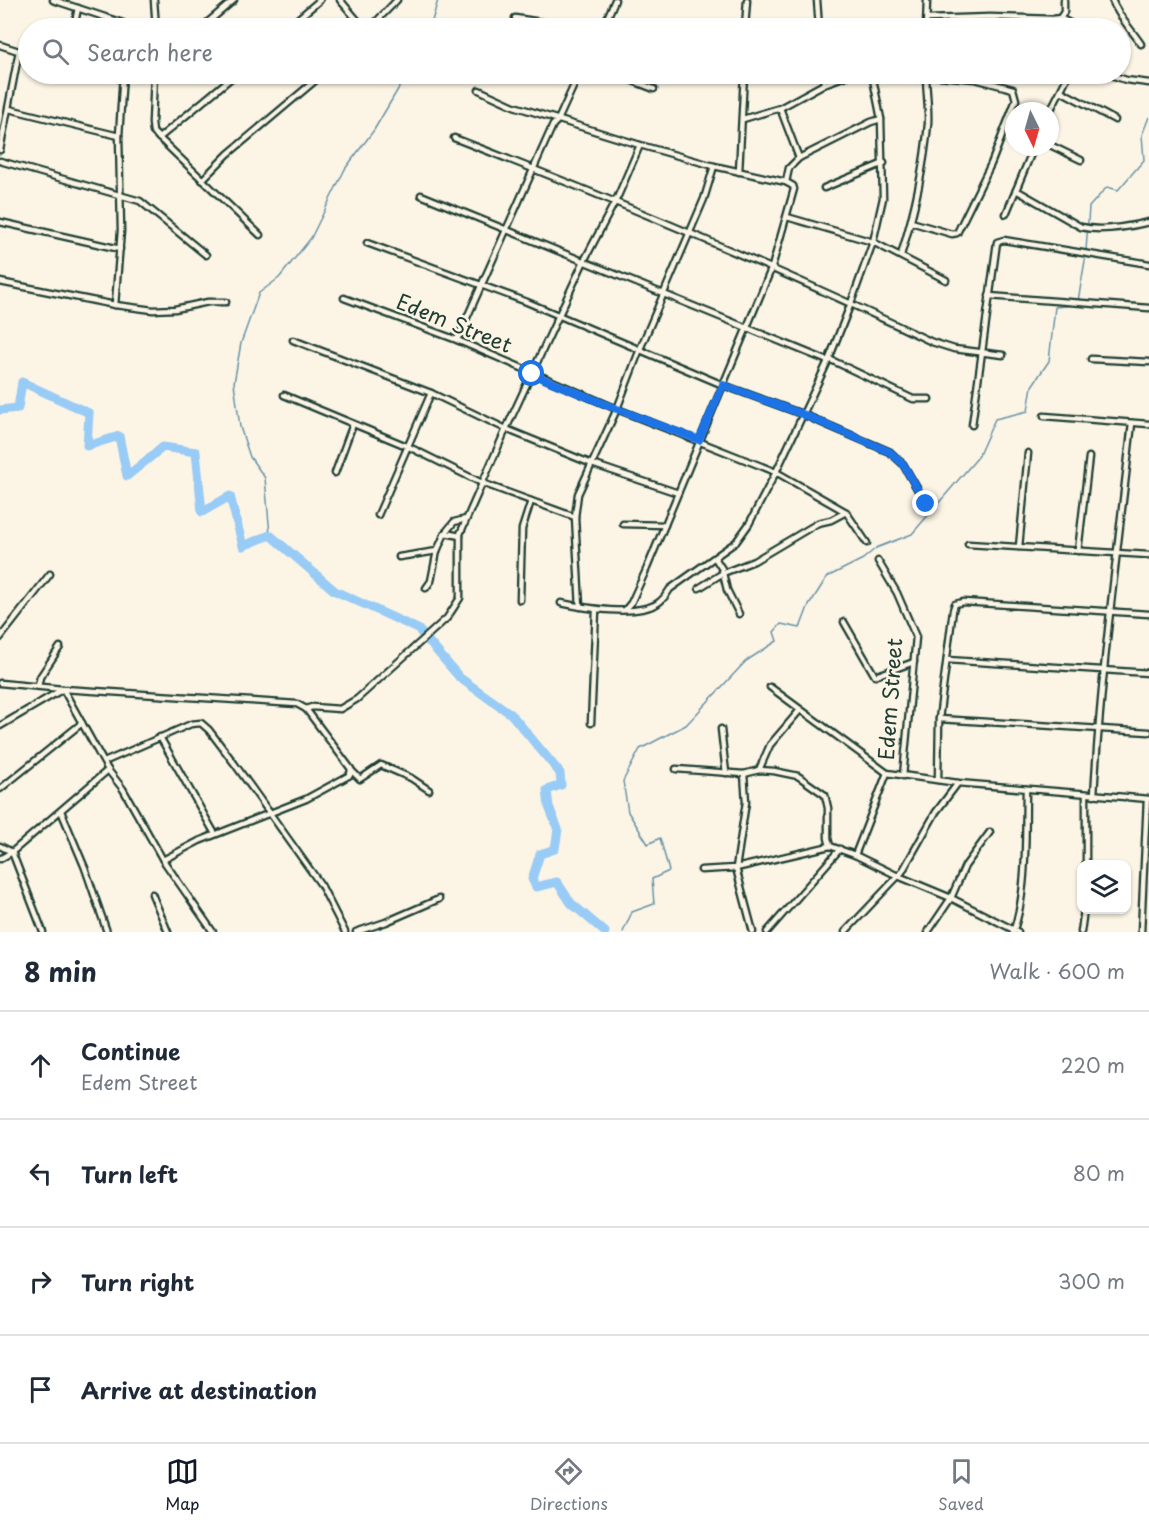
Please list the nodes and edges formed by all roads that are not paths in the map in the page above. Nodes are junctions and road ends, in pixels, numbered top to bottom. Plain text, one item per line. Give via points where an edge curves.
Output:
1 (53, 0) edge
2 (154, 0) edge
3 (234, 0) edge
4 (320, 0) edge
5 (340, 0) edge
6 (397, 0) edge
7 (615, 0) edge
8 (747, 0) edge
9 (817, 0) edge
10 (927, 0) edge
11 (1064, 0) edge
12 (1112, 0) edge
13 (78, 8) junction
14 (76, 18) edge
15 (110, 18) edge
16 (155, 18) edge
17 (213, 18) edge
18 (299, 18) edge
19 (355, 18) edge
20 (380, 18) edge
21 (609, 18) edge
22 (746, 18) edge
23 (818, 18) edge
24 (927, 18) edge
25 (958, 18) edge
26 (1022, 18) edge
27 (1060, 18) edge
28 (1122, 18) edge
29 (1131, 29) edge
30 (1141, 44) dead end
31 (0, 45) edge
32 (18, 51) edge
33 (18, 57) edge
34 (1131, 81) edge
35 (1149, 83) edge
36 (122, 84) edge
37 (154, 84) edge
38 (224, 84) edge
39 (312, 84) edge
40 (574, 84) edge
41 (641, 84) edge
42 (744, 84) edge
43 (824, 84) edge
44 (874, 84) edge
45 (926, 84) edge
46 (994, 84) edge
47 (1064, 84) edge
48 (654, 89) dead end
49 (479, 90) dead end
50 (1060, 91) junction
51 (1054, 102) edge
52 (780, 108) junction
53 (9, 109) junction
54 (743, 119) junction
55 (881, 119) junction
56 (558, 120) junction
57 (1115, 120) dead end
58 (119, 136) junction
59 (159, 138) junction
60 (454, 138) dead end
61 (640, 145) junction
62 (0, 150) edge
63 (1059, 150) edge
64 (1030, 156) edge
65 (799, 158) junction
66 (1082, 160) dead end
67 (0, 161) edge
68 (884, 163) junction
69 (714, 166) junction
70 (534, 168) junction
71 (739, 172) junction
72 (202, 180) junction
73 (786, 182) junction
74 (824, 188) dead end
75 (1016, 190) junction
76 (120, 195) junction
77 (421, 195) dead end
78 (615, 202) junction
79 (1006, 214) dead end
80 (787, 216) junction
81 (0, 222) edge
82 (911, 222) junction
83 (1149, 222) edge
84 (506, 230) junction
85 (689, 234) junction
86 (260, 235) dead end
87 (873, 242) junction
88 (367, 243) dead end
89 (120, 249) junction
90 (206, 255) dead end
91 (901, 255) junction
92 (584, 261) junction
93 (1149, 264) edge
94 (772, 267) junction
95 (946, 280) dead end
96 (0, 282) edge
97 (482, 285) junction
98 (664, 294) junction
99 (989, 296) junction
100 (344, 298) dead end
101 (226, 302) dead end
102 (851, 303) junction
103 (115, 305) junction
104 (1149, 308) edge
105 (560, 316) junction
106 (747, 327) junction
107 (293, 340) dead end
108 (457, 340) junction
109 (640, 349) junction
110 (982, 352) junction
111 (1003, 355) dead end
112 (1091, 359) dead end
113 (828, 360) junction
114 (1149, 362) edge
115 (532, 374) junction
116 (723, 385) junction
117 (431, 393) junction
118 (284, 395) dead end
119 (929, 399) dead end
120 (617, 409) junction
121 (802, 414) junction
122 (1044, 416) dead end
123 (1132, 423) junction
124 (354, 424) junction
125 (1149, 424) edge
126 (972, 425) dead end
127 (506, 429) junction
128 (699, 440) junction
129 (409, 447) junction
130 (1028, 453) dead end
131 (1089, 457) dead end
132 (592, 464) junction
133 (776, 472) junction
134 (334, 473) dead end
135 (482, 483) junction
136 (678, 493) junction
137 (531, 501) junction
138 (926, 504) dead end
139 (846, 512) junction
140 (378, 515) dead end
141 (575, 517) junction
142 (466, 519) junction
143 (623, 524) dead end
144 (665, 525) junction
145 (445, 533) junction
146 (460, 536) junction
147 (867, 543) dead end
148 (968, 544) dead end
149 (1019, 547) junction
150 (437, 551) junction
151 (1078, 551) junction
152 (1117, 554) junction
153 (1149, 555) edge
154 (399, 557) dead end
155 (715, 558) junction
156 (878, 561) dead end
157 (723, 573) junction
158 (50, 574) dead end
159 (426, 588) dead end
160 (699, 588) dead end
161 (520, 600) dead end
162 (561, 603) dead end
163 (580, 607) junction
164 (626, 609) junction
165 (596, 610) junction
166 (1111, 612) junction
167 (739, 614) dead end
168 (1149, 614) edge
169 (844, 622) dead end
170 (0, 638) edge
171 (60, 647) dead end
172 (947, 660) junction
173 (914, 663) junction
174 (1102, 670) junction
175 (1149, 673) edge
176 (0, 683) edge
177 (38, 686) junction
178 (770, 687) dead end
179 (63, 689) junction
180 (306, 709) junction
181 (800, 710) junction
182 (939, 718) junction
183 (82, 723) junction
184 (591, 723) dead end
185 (0, 726) edge
186 (1097, 728) junction
187 (721, 729) dead end
188 (1149, 732) edge
189 (160, 737) junction
190 (104, 762) junction
191 (676, 769) dead end
192 (108, 770) junction
193 (351, 770) junction
194 (759, 770) junction
195 (887, 772) junction
196 (726, 773) junction
197 (744, 774) junction
198 (903, 776) junction
199 (938, 780) junction
200 (958, 783) junction
201 (0, 789) edge
202 (1026, 789) junction
203 (429, 790) dead end
204 (1086, 794) junction
205 (1094, 795) junction
206 (1148, 799) edge
207 (61, 811) junction
208 (270, 814) junction
209 (990, 832) dead end
210 (215, 834) junction
211 (0, 846) edge
212 (830, 846) junction
213 (840, 849) junction
214 (12, 852) junction
215 (855, 855) junction
216 (0, 859) edge
217 (163, 860) junction
218 (1086, 860) edge
219 (736, 868) junction
220 (700, 870) dead end
221 (898, 876) junction
222 (152, 894) dead end
223 (951, 898) junction
224 (439, 899) dead end
225 (1083, 914) edge
226 (44, 932) edge
227 (107, 932) edge
228 (168, 932) edge
229 (213, 932) edge
230 (345, 932) edge
231 (356, 932) edge
232 (753, 932) edge
233 (767, 932) edge
234 (845, 932) edge
235 (928, 932) edge
236 (1015, 932) edge
237 (1081, 932) edge
238 (1141, 932) edge

1 - 13 street
2 - 16 street
3 - 17 street
4 - 18 street
5 - 19 street
6 - 20 street
7 - 21 street
8 - 22 street
9 - 23 street
10 - 24 street
11 - 27 street
12 - 28 street
13 - 14 street
13 - 15 street
25 - 26 street
29 - 30 street
31 - 32 street
33 - 53 street
34 - 35 street
36 - 58 street
37 - 59 street via 152,127
38 - 59 street
39 - 72 street
40 - 56 street
41 - 48 street
42 - 54 street
43 - 52 street
44 - 55 street
45 - 82 street via 928,122
46 - 82 street via 1013,89 1016,100 991,164 957,233
47 - 50 street
49 - 56 street
50 - 51 street
50 - 57 street
52 - 54 street
52 - 65 street
53 - 58 street
53 - 62 street
54 - 71 street
55 - 65 street
55 - 68 street
56 - 61 street
56 - 70 street
58 - 76 street
59 - 72 street
60 - 70 street
61 - 69 street
61 - 78 street
63 - 66 street
64 - 75 street
65 - 73 street via 789,168
67 - 76 street
68 - 74 street
68 - 87 street via 883,198
69 - 71 street
69 - 85 street
70 - 78 street
70 - 84 street
71 - 73 street
72 - 86 street
73 - 80 street via 794,189
75 - 79 street
75 - 83 street via 1081,227
76 - 89 street
76 - 90 street via 141,201
77 - 84 street
78 - 85 street
78 - 92 street
80 - 87 street
80 - 94 street
81 - 89 street
82 - 91 street
84 - 92 street
84 - 97 street
85 - 94 street
85 - 98 street
87 - 91 street
87 - 102 street
88 - 97 street
89 - 103 street
91 - 95 street
92 - 98 street
92 - 105 street
93 - 99 street via 1000,240 995,245
94 - 102 street
94 - 106 street
96 - 103 street
97 - 105 street
97 - 108 street
98 - 106 street
98 - 109 street
99 - 104 street
99 - 110 street
100 - 108 street, Edem Street
101 - 103 street via 153,310
102 - 110 street via 932,342
102 - 113 street
105 - 109 street
105 - 115 street
106 - 113 street
106 - 116 street
107 - 117 street
108 - 115 street, Edem Street
109 - 116 street
109 - 120 street
110 - 111 street
110 - 126 street
112 - 114 street
113 - 119 street via 913,399
113 - 121 street
115 - 120 street, Edem Street
115 - 127 street
116 - 121 street
116 - 128 street
117 - 127 street
117 - 129 street
118 - 124 street
120 - 128 street, Edem Street
120 - 132 street
121 - 133 street
121 - 138 street via 897,457
122 - 123 street
123 - 125 street
123 - 152 street
124 - 129 street
124 - 134 street
127 - 132 street
127 - 135 street
128 - 133 street, Edem Street
128 - 136 street
129 - 135 street
129 - 140 street
130 - 149 street
131 - 151 street
132 - 136 street
132 - 141 street via 578,494
133 - 139 street, Edem Street
133 - 155 street via 749,524 736,542
135 - 137 street
135 - 142 street
136 - 144 street
137 - 141 street
137 - 161 street via 522,529
139 - 147 street, Edem Street
139 - 157 street via 813,526 754,561
141 - 163 street
142 - 145 street via 454,522
142 - 146 street
143 - 144 street
144 - 164 street
145 - 146 street
145 - 150 street
146 - 180 street via 460,598 447,618 357,699 340,709
148 - 149 street
149 - 151 street
150 - 154 street
150 - 159 street
151 - 152 street
152 - 153 street
152 - 166 street
155 - 157 street
155 - 164 street via 670,589 656,605
156 - 173 street, Edem Street via 916,637
157 - 160 street
157 - 167 street
158 - 170 street
162 - 163 street
163 - 165 street
164 - 165 street
165 - 184 street
166 - 168 street
166 - 172 street via 957,603
166 - 174 street
169 - 173 street via 875,676
171 - 177 street
172 - 174 street
172 - 182 street
173 - 198 street, Edem Street
174 - 175 street
174 - 186 street
176 - 177 street
177 - 179 street
178 - 181 street
179 - 180 street via 286,702
179 - 183 street
179 - 185 street
180 - 193 street
181 - 194 street via 770,745
181 - 195 street
182 - 186 street
182 - 199 street
183 - 190 street
183 - 201 street
186 - 188 street
186 - 205 street
187 - 196 street
189 - 190 street
189 - 208 street via 201,723
189 - 210 street
190 - 192 street
191 - 196 street
192 - 207 street
192 - 217 street
193 - 203 street via 360,779 381,765
193 - 208 street via 350,775 329,787
194 - 197 street
194 - 212 street via 798,776 825,795
195 - 198 street
195 - 215 street
196 - 197 street
197 - 219 street via 746,802
198 - 199 street
199 - 200 street
200 - 202 street
200 - 221 street
202 - 204 street
202 - 236 street via 1021,901
204 - 205 street
204 - 218 street
205 - 206 street
206 - 238 street
207 - 214 street
207 - 227 street
208 - 210 street
208 - 230 street via 321,885
209 - 223 street via 965,866
210 - 217 street
211 - 214 street
212 - 213 street
212 - 219 street
213 - 215 street
213 - 233 street
214 - 216 street
214 - 226 street
215 - 221 street
217 - 229 street
219 - 220 street
219 - 232 street
221 - 223 street
221 - 234 street
222 - 228 street
223 - 235 street
223 - 236 street
224 - 231 street
225 - 237 street

